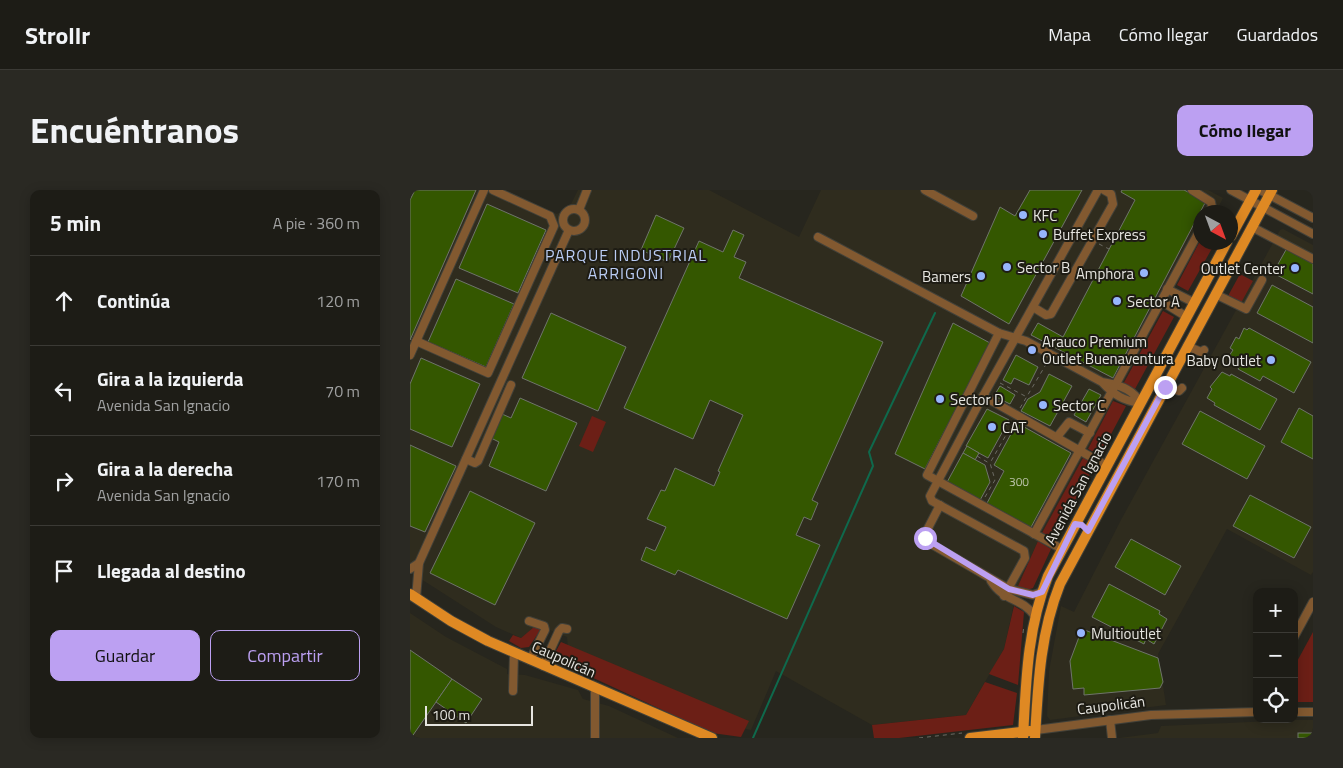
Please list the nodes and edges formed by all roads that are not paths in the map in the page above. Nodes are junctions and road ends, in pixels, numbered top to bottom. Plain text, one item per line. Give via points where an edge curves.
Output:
1 (484, 190) edge
2 (493, 190) edge
3 (587, 190) edge
4 (925, 190) edge
5 (1098, 190) edge
6 (1104, 190) edge
7 (1192, 190) edge
8 (1231, 190) edge
9 (1256, 190) edge
10 (1267, 192) edge
11 (1250, 200) junction
12 (1212, 205) edge
13 (1263, 207) junction
14 (579, 210) junction
15 (973, 216) dead end
16 (1313, 218) edge
17 (1238, 222) edge
18 (1252, 227) junction
19 (569, 230) junction
20 (1313, 234) edge
21 (818, 238) dead end
22 (1193, 241) edge
23 (1223, 250) edge
24 (1313, 259) edge
25 (1217, 262) junction
26 (1228, 269) junction
27 (1262, 280) dead end
28 (1167, 288) junction
29 (1215, 294) junction
30 (1160, 301) junction
31 (1195, 303) junction
32 (1033, 308) junction
33 (1187, 317) junction
34 (999, 333) junction
35 (1016, 338) junction
36 (416, 341) junction
37 (1187, 346) junction
38 (1204, 350) dead end
39 (410, 355) edge
40 (1102, 382) junction
41 (1116, 384) junction
42 (511, 385) dead end
43 (1165, 387) junction
44 (1182, 388) dead end
45 (1112, 393) junction
46 (983, 396) junction
47 (1140, 403) junction
48 (1090, 433) junction
49 (1057, 437) junction
50 (1080, 450) junction
51 (466, 459) junction
52 (1107, 466) junction
53 (937, 483) junction
54 (1095, 487) junction
55 (1108, 494) junction
56 (940, 505) junction
57 (1075, 524) junction
58 (1088, 531) junction
59 (1034, 534) junction
60 (1062, 549) junction
61 (420, 564) junction
62 (410, 569) edge
63 (1006, 592) junction
64 (1042, 592) junction
65 (413, 596) edge
66 (1313, 602) edge
67 (1035, 616) junction
68 (529, 621) dead end
69 (567, 629) dead end
70 (1296, 633) edge
71 (514, 654) junction
72 (530, 660) junction
73 (543, 666) junction
74 (595, 689) junction
75 (513, 691) dead end
76 (1024, 699) junction
77 (1037, 699) junction
78 (1253, 711) edge
79 (1298, 712) edge
80 (1313, 712) edge
81 (1110, 720) junction
82 (1035, 734) edge
83 (1023, 735) edge
84 (595, 738) edge
85 (712, 738) edge
86 (970, 738) edge
87 (1112, 738) edge

1 - 36 street
2 - 36 street via 550,216 554,226 488,373
3 - 14 street
4 - 15 street
5 - 32 street
6 - 32 street via 1111,194 1113,204 1051,314 1046,315
7 - 12 street
8 - 11 street
9 - 11 main road
10 - 13 main road, Avenida San Ignacio
10 - 16 street
11 - 13 street
11 - 17 main road
13 - 18 main road, Avenida San Ignacio
13 - 20 street
14 - 19 street via 572,210 564,216 564,225
14 - 19 street via 584,216 584,225 576,232
18 - 24 street
18 - 26 main road, Avenida San Ignacio
19 - 51 street
21 - 34 street
22 - 28 street
23 - 25 main road, Avenida San Ignacio
25 - 26 main road
25 - 31 main road, Avenida San Ignacio
26 - 29 main road, Avenida San Ignacio
27 - 29 street via 1246,309
28 - 30 street
28 - 31 street
29 - 37 main road, Avenida San Ignacio
30 - 33 street
30 - 41 street
31 - 33 main road, Avenida San Ignacio
32 - 35 street
33 - 47 main road, Avenida San Ignacio
34 - 35 street
34 - 53 street via 927,472 928,477
35 - 40 street
35 - 46 street
36 - 39 street
37 - 38 street via 1201,352
37 - 43 main road, Avenida San Ignacio
40 - 41 street
40 - 45 street
41 - 45 street
41 - 47 street via 1135,394
42 - 51 street via 478,462
43 - 44 street via 1179,391
43 - 55 main road, Avenida San Ignacio
45 - 47 street via 1131,403
45 - 48 street
46 - 49 street
46 - 53 street
47 - 52 main road, Avenida San Ignacio
48 - 49 street via 1069,422
48 - 50 street
49 - 50 street
50 - 52 street
50 - 59 street
51 - 61 street
52 - 54 main road, Avenida San Ignacio
53 - 56 street via 930,496
53 - 59 street
54 - 55 main road via 1099,493
54 - 57 main road, Avenida San Ignacio
55 - 58 main road, Avenida San Ignacio
56 - 63 street via 926,532 926,541
56 - 63 street via 1024,551 1025,558
57 - 58 main road
57 - 60 main road, Avenida San Ignacio
58 - 77 main road, Avenida San Ignacio via 1052,607 1043,643
59 - 60 street
60 - 64 main road, Avenida San Ignacio
61 - 62 street
61 - 65 street
63 - 64 street via 1033,595
63 - 67 street via 1026,605
64 - 67 main road, Avenida San Ignacio
65 - 71 main road, Caupolicán via 465,629
66 - 70 street
67 - 76 main road, Avenida San Ignacio
68 - 72 street via 544,626 545,630
69 - 73 street via 559,631
71 - 72 main road, Caupolicán
71 - 75 street
72 - 73 main road, Caupolicán
73 - 74 main road, Caupolicán
74 - 84 street
74 - 85 main road, Caupolicán
76 - 77 main road via 1031,702
76 - 83 main road, Avenida San Ignacio
77 - 82 main road, Avenida San Ignacio
78 - 81 street, Caupolicán via 1172,713
79 - 80 street
81 - 82 street, Caupolicán
81 - 87 street
82 - 83 main road, Caupolicán
83 - 86 main road, Caupolicán

